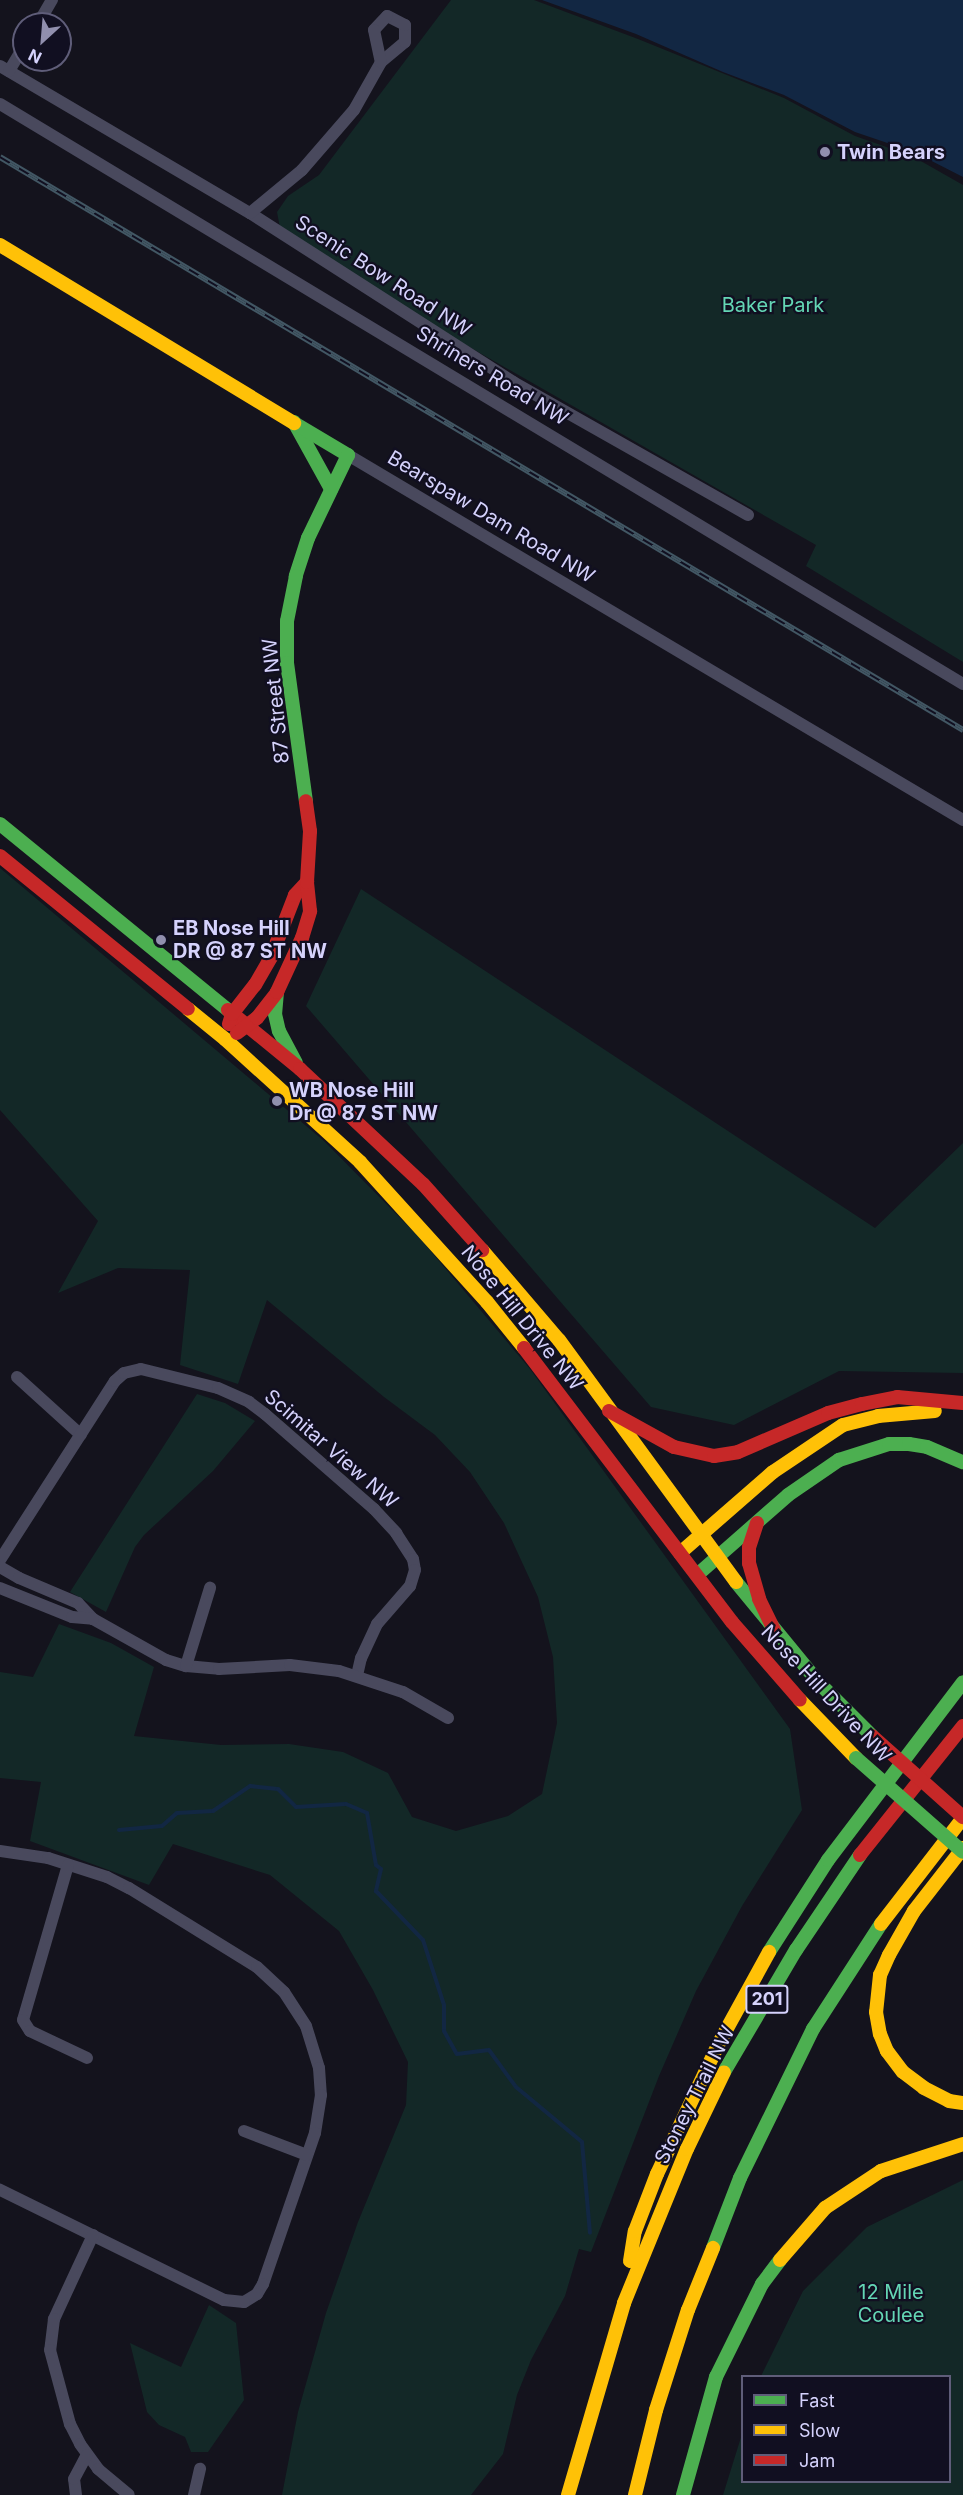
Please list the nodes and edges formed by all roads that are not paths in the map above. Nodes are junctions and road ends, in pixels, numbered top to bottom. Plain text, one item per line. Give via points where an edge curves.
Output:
1 (381, 62) dead end
2 (4, 69) edge
3 (0, 104) edge
4 (250, 213) junction
5 (0, 245) edge
6 (293, 420) junction
7 (348, 455) junction
8 (331, 489) junction
9 (748, 515) dead end
10 (963, 684) edge
11 (963, 820) edge
12 (0, 824) edge
13 (0, 856) edge
14 (307, 882) junction
15 (277, 992) junction
16 (232, 1014) junction
17 (247, 1028) junction
18 (225, 1039) junction
19 (300, 1069) junction
20 (17, 1377) dead end
21 (963, 1403) edge
22 (609, 1411) junction
23 (963, 1412) edge
24 (81, 1435) junction
25 (963, 1462) edge
26 (757, 1524) junction
27 (701, 1535) junction
28 (680, 1553) junction
29 (717, 1558) junction
30 (0, 1560) edge
31 (0, 1567) edge
32 (697, 1575) junction
33 (0, 1588) edge
34 (210, 1588) dead end
35 (93, 1619) junction
36 (774, 1630) junction
37 (186, 1666) junction
38 (357, 1676) junction
39 (963, 1682) edge
40 (448, 1718) dead end
41 (963, 1726) edge
42 (963, 1817) edge
43 (963, 1850) edge
44 (0, 1851) edge
45 (68, 1865) junction
46 (87, 2058) dead end
47 (963, 2103) edge
48 (244, 2131) dead end
49 (963, 2144) edge
50 (307, 2155) junction
51 (0, 2190) edge
52 (93, 2235) junction
53 (624, 2303) junction
54 (87, 2455) junction
55 (200, 2469) dead end
56 (121, 2493) edge
57 (76, 2495) edge
58 (194, 2495) edge
59 (568, 2495) edge
60 (635, 2495) edge
61 (683, 2495) edge

1 - 4 street via 354,110 302,170
2 - 4 street, Scenic Bow Road NW
3 - 10 street, Shriners Road NW
4 - 9 street, Scenic Bow Road NW via 513,382
5 - 6 main road, Bearspaw Dam Road NW
6 - 7 main road, Bearspaw Dam Road NW
6 - 8 main road
7 - 8 main road, 87 Street NW
7 - 11 street, Bearspaw Dam Road NW
8 - 14 main road, 87 Street NW via 308,538 287,621 287,663 310,831
12 - 16 main road, Nose Hill Drive NW
13 - 18 main road, Nose Hill Drive NW
14 - 15 main road, 87 Street NW via 309,911 305,929
14 - 16 main road, 87 Street NW via 295,896 271,957
15 - 17 main road, 87 Street NW
15 - 19 main road via 275,1014 279,1031
16 - 17 main road, Nose Hill Drive NW
16 - 18 main road, 87 Street NW
17 - 18 main road, 87 Street NW
17 - 19 main road, Nose Hill Drive NW
18 - 28 main road, Nose Hill Drive NW via 360,1162 418,1224 550,1380
19 - 22 main road, Nose Hill Drive NW via 376,1138 470,1234 553,1332
20 - 24 street
21 - 22 main road via 897,1397 862,1404 828,1413 738,1452 714,1456 674,1447
22 - 27 main road, Nose Hill Drive NW
23 - 27 main road via 897,1414 843,1425 773,1472
24 - 30 street, Scimitar View NW
24 - 38 street, Scimitar View NW via 119,1377 136,1369 218,1388 265,1414 374,1509 413,1558 415,1570 410,1586 374,1630
25 - 26 main road via 909,1444 868,1449 839,1460 808,1480
26 - 29 main road
26 - 36 main road via 749,1563 759,1599
27 - 28 main road
27 - 29 main road, Nose Hill Drive NW
28 - 32 main road, Nose Hill Drive NW
29 - 32 main road
29 - 36 main road, Nose Hill Drive NW
31 - 35 street via 78,1603
32 - 43 main road, Nose Hill Drive NW, bridge via 763,1658 856,1758
33 - 35 street via 63,1614
34 - 37 street
35 - 37 street via 149,1652
36 - 42 main road, Nose Hill Drive NW, bridge via 872,1736
37 - 38 street via 219,1669 290,1665
38 - 40 street via 403,1692
39 - 53 main road via 828,1860 754,1977 657,2174 635,2231
41 - 53 main road, Stoney Trail NW / 201 via 854,1863 796,1950 722,2078 687,2149
42 - 60 main road, 201 via 851,1967 779,2095 740,2178 688,2310 656,2410
43 - 47 main road via 914,1911 889,1954 880,1975 876,2012 887,2051 903,2072 924,2088
44 - 45 street via 27,1853
45 - 46 street via 23,2020 30,2031
45 - 50 street via 129,1888 257,1967 284,1992 306,2026 319,2068 319,2112
48 - 50 street
49 - 61 main road via 881,2171 825,2208 793,2243 762,2283 716,2378
50 - 52 street via 262,2289 244,2302 224,2300
51 - 52 street
52 - 54 street via 58,2309 50,2339 70,2424
53 - 59 main road, Stoney Trail NW / 201
54 - 56 street
54 - 57 street via 74,2479
55 - 58 street

